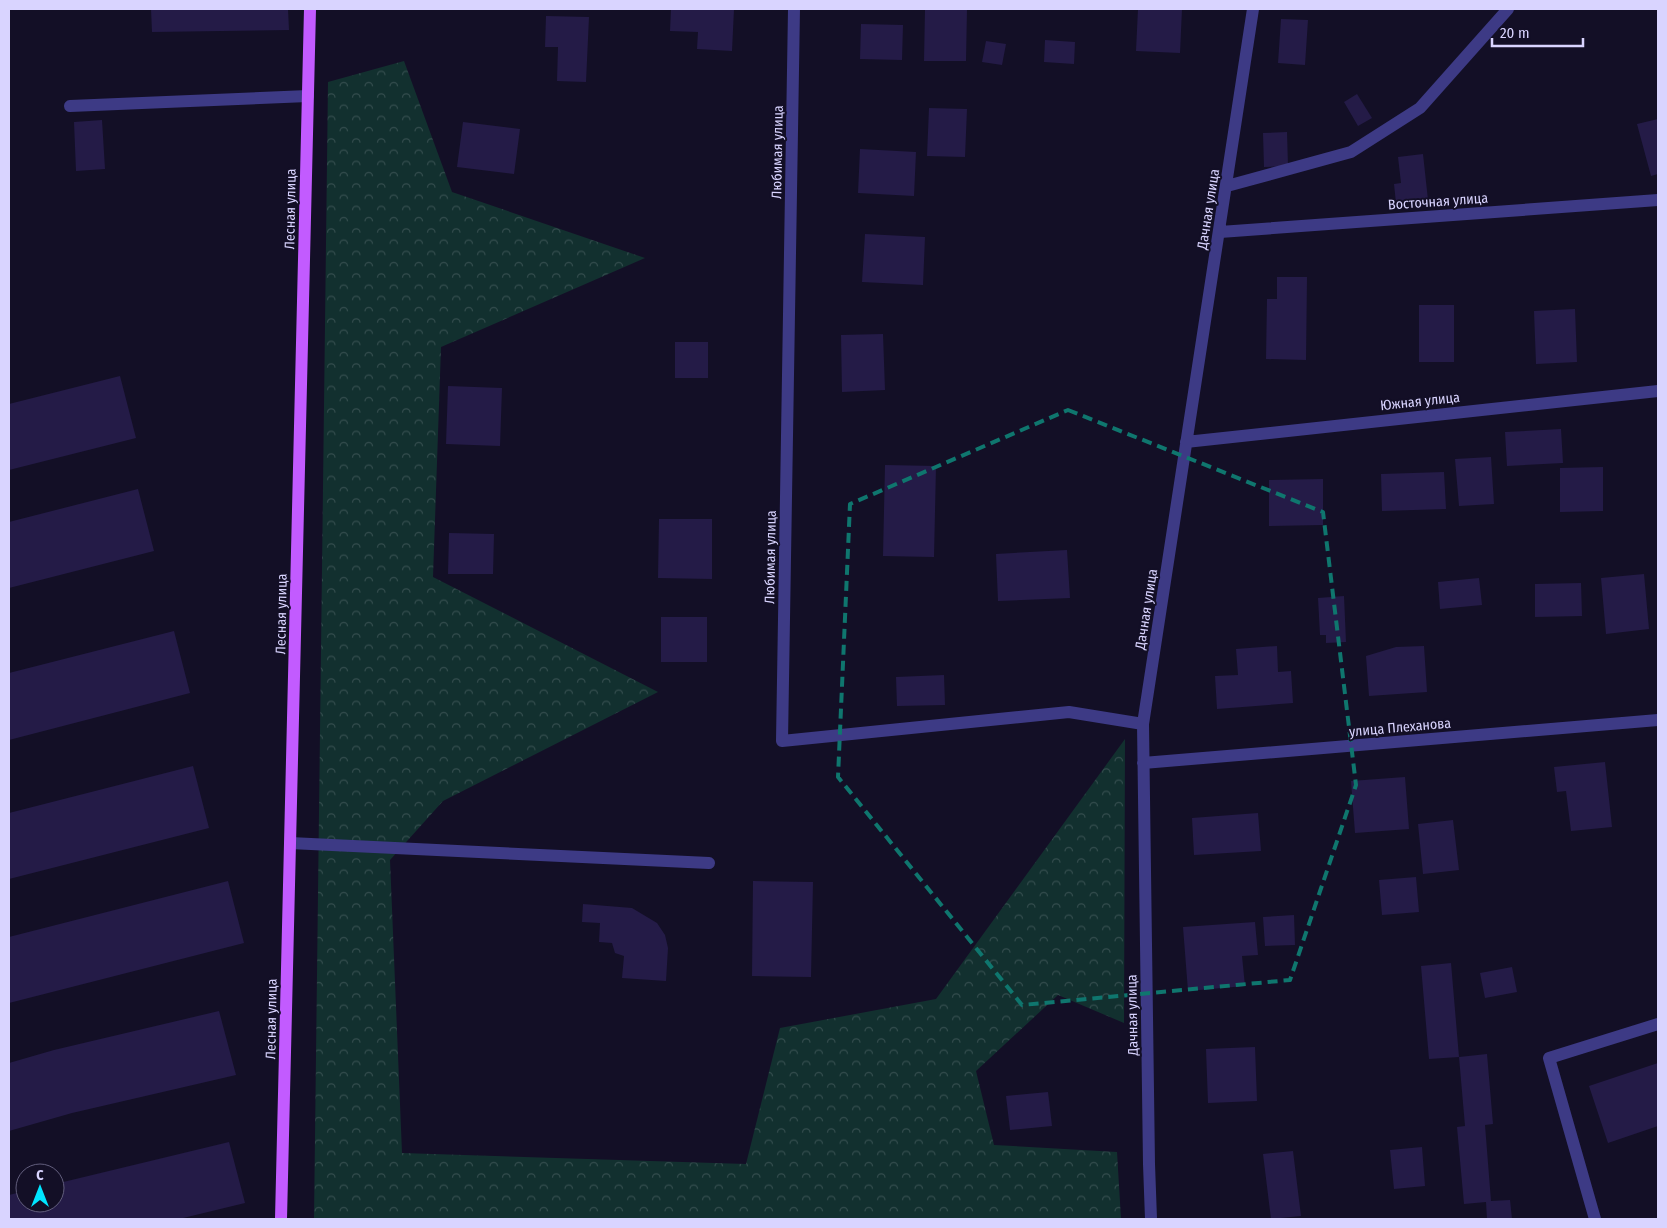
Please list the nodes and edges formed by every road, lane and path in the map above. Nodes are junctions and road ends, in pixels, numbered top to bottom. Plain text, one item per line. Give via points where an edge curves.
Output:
1 (310, 9) edge
2 (794, 9) edge
3 (1253, 9) edge
4 (1508, 9) edge
5 (308, 96) junction
6 (70, 106) dead end
7 (1226, 186) junction
8 (1658, 200) edge
9 (1220, 232) junction
10 (1658, 391) edge
11 (1186, 442) junction
12 (1658, 720) edge
13 (1143, 724) junction
14 (1143, 763) junction
15 (290, 843) junction
16 (709, 863) dead end
17 (1658, 1024) edge
18 (281, 1219) edge
19 (1151, 1219) edge
20 (1595, 1219) edge

1 - 5 main road, Лесная улица
2 - 13 street, Любимая улица via 782,741 1070,712
3 - 7 street, Дачная улица
4 - 7 street via 1420,108 1352,152
5 - 6 street
5 - 15 main road, Лесная улица
7 - 9 street, Дачная улица
8 - 9 street, Восточная улица
9 - 11 street, Дачная улица
10 - 11 street, Южная улица
11 - 13 street, Дачная улица
12 - 14 street, улица Плеханова
13 - 14 street, Дачная улица
14 - 19 street, Дачная улица
15 - 16 street
15 - 18 main road, Лесная улица
17 - 20 street via 1549,1058

